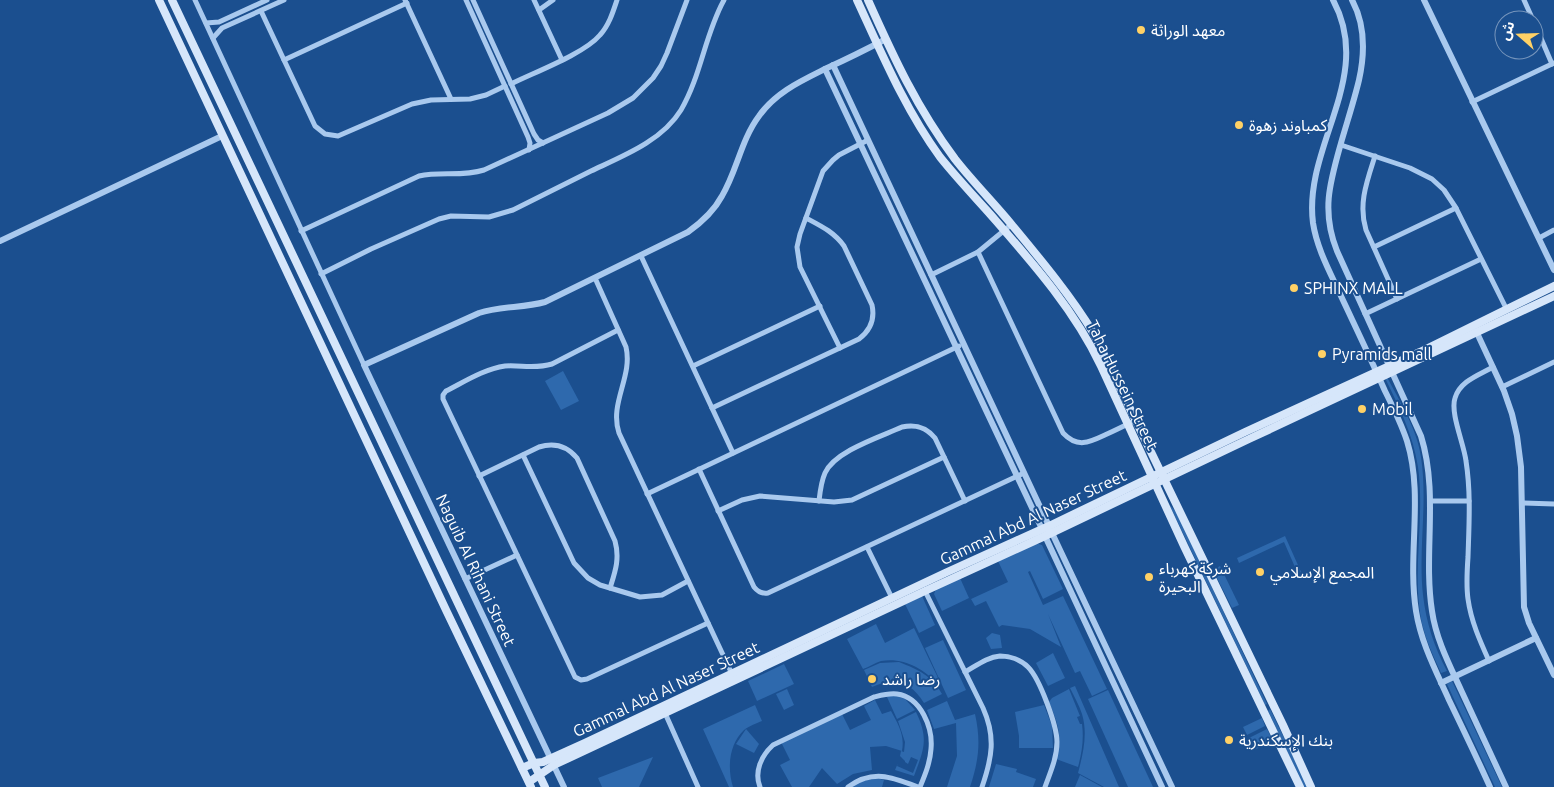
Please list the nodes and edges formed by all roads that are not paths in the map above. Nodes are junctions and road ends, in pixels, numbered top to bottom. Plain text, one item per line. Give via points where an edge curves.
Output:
1 (159, 0) edge
2 (172, 0) edge
3 (195, 0) edge
4 (267, 0) edge
5 (284, 0) edge
6 (466, 0) edge
7 (473, 0) edge
8 (534, 0) edge
9 (553, 0) edge
10 (617, 0) edge
11 (687, 0) edge
12 (724, 0) edge
13 (857, 0) edge
14 (868, 0) edge
15 (1333, 0) edge
16 (1352, 0) edge
17 (1424, 0) edge
18 (406, 1) edge
19 (257, 2) edge
20 (261, 10) junction
21 (539, 10) junction
22 (206, 23) junction
23 (213, 38) junction
24 (886, 39) junction
25 (877, 44) junction
26 (1544, 44) edge
27 (284, 60) junction
28 (562, 60) junction
29 (1553, 64) edge
30 (833, 65) junction
31 (825, 69) junction
32 (508, 85) junction
33 (451, 99) junction
34 (1472, 102) junction
35 (222, 136) junction
36 (868, 140) junction
37 (543, 143) junction
38 (860, 144) junction
39 (1341, 145) junction
40 (528, 150) junction
41 (1375, 156) junction
42 (1456, 208) junction
43 (806, 218) junction
44 (1012, 224) junction
45 (1554, 230) edge
46 (301, 231) junction
47 (1005, 231) junction
48 (1539, 238) junction
49 (0, 240) edge
50 (1374, 248) junction
51 (978, 252) junction
52 (641, 256) junction
53 (1481, 259) junction
54 (1554, 270) edge
55 (321, 274) junction
56 (932, 275) junction
57 (595, 278) junction
58 (1554, 286) edge
59 (1554, 296) edge
60 (1397, 299) junction
61 (820, 306) junction
62 (1506, 310) junction
63 (1365, 314) junction
64 (618, 330) junction
65 (1477, 333) junction
66 (963, 344) junction
67 (840, 348) junction
68 (956, 348) junction
69 (1554, 362) edge
70 (364, 365) junction
71 (693, 366) junction
72 (1493, 367) junction
73 (1390, 369) junction
74 (1378, 374) junction
75 (1502, 387) junction
76 (712, 408) junction
77 (1136, 420) junction
78 (1128, 424) junction
79 (733, 453) junction
80 (523, 455) junction
81 (944, 456) junction
82 (699, 469) junction
83 (1024, 473) junction
84 (480, 476) junction
85 (1163, 476) junction
86 (1016, 477) junction
87 (1154, 480) junction
88 (647, 494) junction
89 (819, 501) junction
90 (965, 501) junction
91 (1430, 501) junction
92 (1469, 501) junction
93 (1522, 502) junction
94 (1554, 504) edge
95 (718, 511) junction
96 (1047, 531) junction
97 (867, 547) junction
98 (517, 555) junction
99 (971, 566) junction
100 (465, 579) junction
101 (688, 581) junction
102 (610, 588) junction
103 (925, 591) junction
104 (892, 598) junction
105 (708, 623) junction
106 (1536, 638) junction
107 (1489, 661) junction
108 (965, 672) junction
109 (732, 674) junction
110 (1554, 674) edge
111 (1454, 676) junction
112 (1441, 683) junction
113 (1274, 707) junction
114 (665, 713) junction
115 (1264, 713) junction
116 (588, 745) junction
117 (552, 762) junction
118 (534, 763) junction
119 (522, 768) junction
120 (540, 776) junction
121 (530, 785) edge
122 (545, 787) edge
123 (564, 787) edge
124 (698, 787) edge
125 (760, 787) edge
126 (848, 787) edge
127 (919, 787) edge
128 (982, 787) edge
129 (1044, 787) edge
130 (1162, 787) edge
131 (1172, 787) edge
132 (1300, 787) edge
133 (1311, 787) edge
134 (1490, 787) edge
135 (1506, 787) edge

1 - 35 main road
2 - 118 main road
3 - 22 street
4 - 19 street
5 - 20 street
6 - 32 street
7 - 32 street
8 - 21 street
9 - 21 street
10 - 28 street via 600,35 588,46
11 - 37 street via 667,54 644,89 621,106
12 - 55 street via 681,110 671,124 651,141 513,210 489,217 439,219
13 - 25 main road, Taha Hussein Street
14 - 24 main road, Taha Hussein Street
15 - 74 street via 1343,23 1346,68 1315,180 1313,219 1322,257
16 - 39 street via 1362,26 1362,62
17 - 34 street
18 - 27 street
18 - 33 street
19 - 22 street via 219,22
20 - 23 street via 222,28
20 - 27 street
21 - 28 street
22 - 23 street
23 - 46 street
24 - 25 street
24 - 44 main road, Taha Hussein Street via 909,88 934,130
25 - 30 street
25 - 47 main road, Taha Hussein Street via 908,107 932,146
26 - 29 street
27 - 33 street via 315,126 332,136 344,134 412,104
28 - 32 street
29 - 34 street
30 - 31 street
30 - 36 street
31 - 38 street
31 - 52 street via 783,91 762,111 747,136 722,196 703,221
32 - 33 street via 478,98
32 - 37 street via 535,137
32 - 40 street via 528,137
34 - 48 street
35 - 49 street
35 - 119 main road
36 - 38 street
36 - 56 street
37 - 40 street
38 - 43 street via 828,165
38 - 68 street
39 - 41 street
39 - 63 street via 1329,184 1328,218 1333,243
40 - 46 street via 477,172 411,179
41 - 42 street via 1425,175 1444,190
41 - 50 street via 1362,204 1364,224
42 - 50 street
42 - 53 street
43 - 61 street via 797,254 800,267
43 - 67 street via 839,239 872,305 873,320 865,334
44 - 47 street
44 - 77 main road, Taha Hussein Street via 1083,317 1104,352
45 - 48 street
46 - 55 street
47 - 51 street
47 - 78 main road, Taha Hussein Street via 1082,330
48 - 54 street
50 - 60 street
51 - 56 street
51 - 78 street via 1067,437 1087,443
52 - 57 street
52 - 71 street
53 - 60 street
53 - 62 street
55 - 70 street
56 - 66 street
57 - 64 street
57 - 70 street via 545,302 479,313
58 - 62 main road, Gammal Abd Al Naser Street
59 - 65 main road, Gammal Abd Al Naser Street
60 - 63 street
61 - 67 street
61 - 71 street
62 - 73 main road, Gammal Abd Al Naser Street
63 - 73 street
64 - 84 street via 552,364 499,367 445,392 443,398
64 - 88 street via 626,347 628,363 616,412 617,427
65 - 72 street
65 - 73 main road, Gammal Abd Al Naser Street
66 - 68 street
66 - 83 street
67 - 76 street
68 - 79 street
68 - 86 street
69 - 75 street
70 - 100 street, Naguib Al Rihani Street
71 - 76 street
72 - 75 street
72 - 92 street via 1463,385 1454,403 1466,461
73 - 74 main road, Gammal Abd Al Naser Street
73 - 91 street via 1423,442 1429,468
74 - 85 main road, Gammal Abd Al Naser Street
74 - 112 street via 1402,428 1412,463 1416,612 1425,646
75 - 93 street via 1517,436
76 - 79 street
77 - 78 street
77 - 85 main road, Taha Hussein Street
78 - 87 main road, Taha Hussein Street
79 - 82 street
80 - 84 street
80 - 102 street via 574,563 588,578
80 - 102 street via 553,444 567,449 577,458 617,548 618,562
81 - 89 street via 857,498 840,502
81 - 89 street via 935,438 926,430 914,425 902,426 842,454 832,462 824,475
81 - 90 street
82 - 88 street
82 - 95 street
83 - 86 street
83 - 96 street
84 - 98 street
85 - 87 main road, Gammal Abd Al Naser Street
85 - 113 main road, Taha Hussein Street
86 - 90 street
86 - 96 street
87 - 96 main road, Gammal Abd Al Naser Street
87 - 115 main road, Taha Hussein Street
88 - 101 street
89 - 95 street via 760,496
90 - 97 street
91 - 92 street
91 - 111 street via 1432,613 1439,642
92 - 107 street via 1468,599 1473,622
93 - 94 street
93 - 106 street via 1523,601
95 - 97 street via 754,587 764,594
96 - 99 main road, Gammal Abd Al Naser Street
96 - 130 street
96 - 131 street
97 - 104 street
98 - 100 street
98 - 105 street via 573,674 581,680
99 - 103 main road, Gammal Abd Al Naser Street
99 - 104 main road, Gammal Abd Al Naser Street
100 - 117 street, Naguib Al Rihani Street
101 - 102 street via 662,595 647,598
101 - 105 street
103 - 108 street
103 - 114 main road, Gammal Abd Al Naser Street
104 - 109 main road, Gammal Abd Al Naser Street
105 - 109 street
106 - 107 street
106 - 110 street
107 - 111 street
108 - 128 street via 990,730 991,759
108 - 129 street via 1000,656 1018,660 1032,671 1053,718 1057,736 1054,762
109 - 116 main road, Gammal Abd Al Naser Street
111 - 112 street
111 - 135 street
112 - 134 street
113 - 115 main road
113 - 133 main road, Taha Hussein Street
114 - 116 main road, Gammal Abd Al Naser Street
114 - 124 street
115 - 132 main road, Taha Hussein Street
116 - 117 main road, Gammal Abd Al Naser Street
117 - 118 main road, Gammal Abd Al Naser Street
117 - 120 main road, Gammal Abd Al Naser Street
117 - 123 street, Naguib Al Rihani Street
118 - 119 main road, Gammal Abd Al Naser Street
118 - 120 main road
119 - 121 main road
120 - 121 main road, Gammal Abd Al Naser Street
120 - 122 main road
125 - 127 street via 759,765 773,745 874,697 891,694 904,696 916,703 931,736 930,757
126 - 127 street via 865,778 881,776

